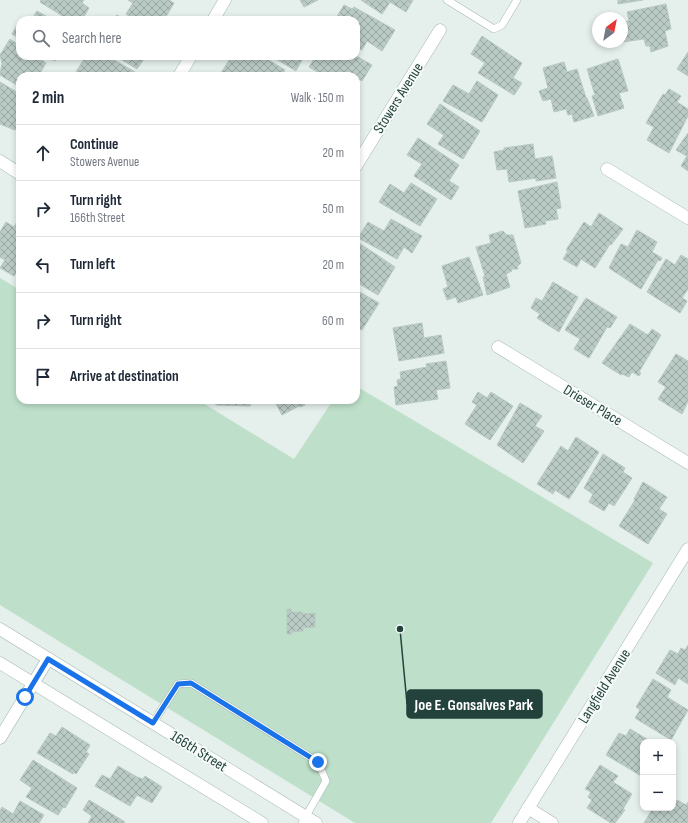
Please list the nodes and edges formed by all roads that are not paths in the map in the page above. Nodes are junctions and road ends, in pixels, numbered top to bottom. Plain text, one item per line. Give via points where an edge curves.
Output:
1 (225, 0) edge
2 (447, 0) edge
3 (517, 0) edge
4 (215, 16) edge
5 (440, 30) dead end
6 (188, 60) edge
7 (181, 72) edge
8 (360, 160) edge
9 (0, 162) edge
10 (607, 169) dead end
11 (16, 172) edge
12 (688, 218) edge
13 (498, 347) dead end
14 (688, 463) edge
15 (688, 549) edge
16 (0, 629) edge
17 (48, 659) junction
18 (0, 663) edge
19 (34, 683) junction
20 (153, 723) junction
21 (0, 738) edge
22 (528, 808) junction
23 (308, 821) edge
24 (262, 823) edge
25 (519, 823) edge
26 (552, 823) edge

1 - 4 street
2 - 3 lane via 494,29 502,25
5 - 8 street, Stowers Avenue
6 - 7 street
9 - 11 street
10 - 12 street
13 - 14 street, Drieser Place
15 - 22 street, Langfield Avenue
16 - 17 street, 166th Street
17 - 19 street
17 - 20 street, 166th Street
18 - 19 street, 166th Street
19 - 21 street
19 - 24 street, 166th Street
20 - 23 street, 166th Street
20 - 23 lane via 178,684 191,683 318,762 326,781
22 - 25 street, Langfield Avenue
22 - 26 street

